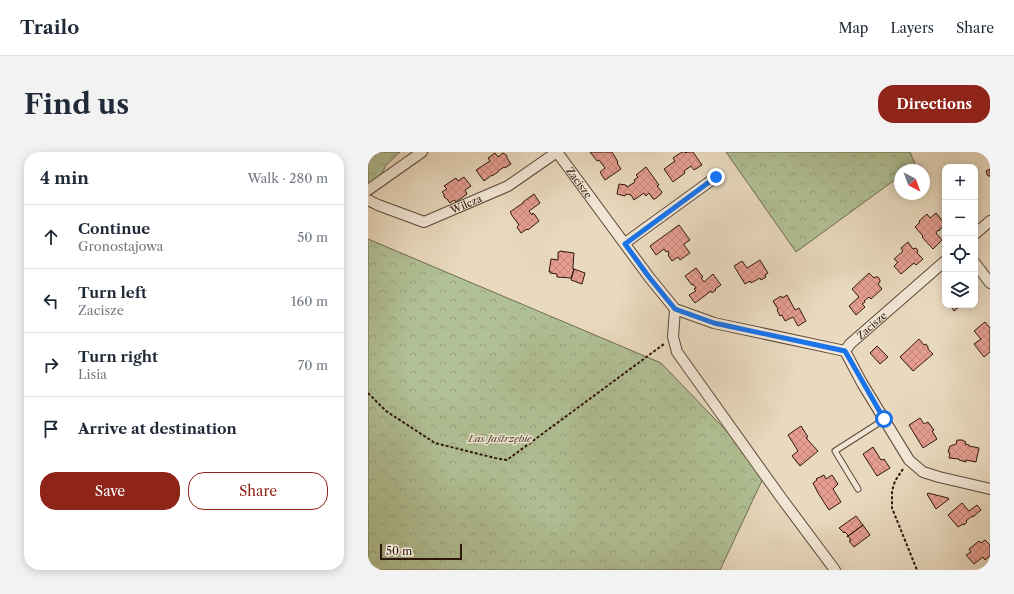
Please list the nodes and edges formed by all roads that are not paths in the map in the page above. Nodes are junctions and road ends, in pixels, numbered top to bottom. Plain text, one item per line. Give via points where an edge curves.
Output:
1 (422, 152) edge
2 (557, 152) edge
3 (716, 177) dead end
4 (368, 190) edge
5 (368, 200) edge
6 (990, 220) edge
7 (978, 231) edge
8 (625, 244) junction
9 (942, 264) edge
10 (978, 267) edge
11 (990, 283) edge
12 (675, 309) junction
13 (845, 351) junction
14 (884, 419) junction
15 (858, 489) dead end
16 (990, 489) edge
17 (835, 570) edge

1 - 4 street
2 - 5 street, Wilcza via 508,186 424,222
2 - 8 street, Zacisze
3 - 8 street
6 - 7 street
8 - 12 street, Zacisze
9 - 13 street, Zacisze
10 - 11 street
12 - 13 street via 714,323
12 - 17 street via 673,337 677,352
13 - 14 street
14 - 15 lane via 835,451
14 - 16 street via 909,460 923,472

